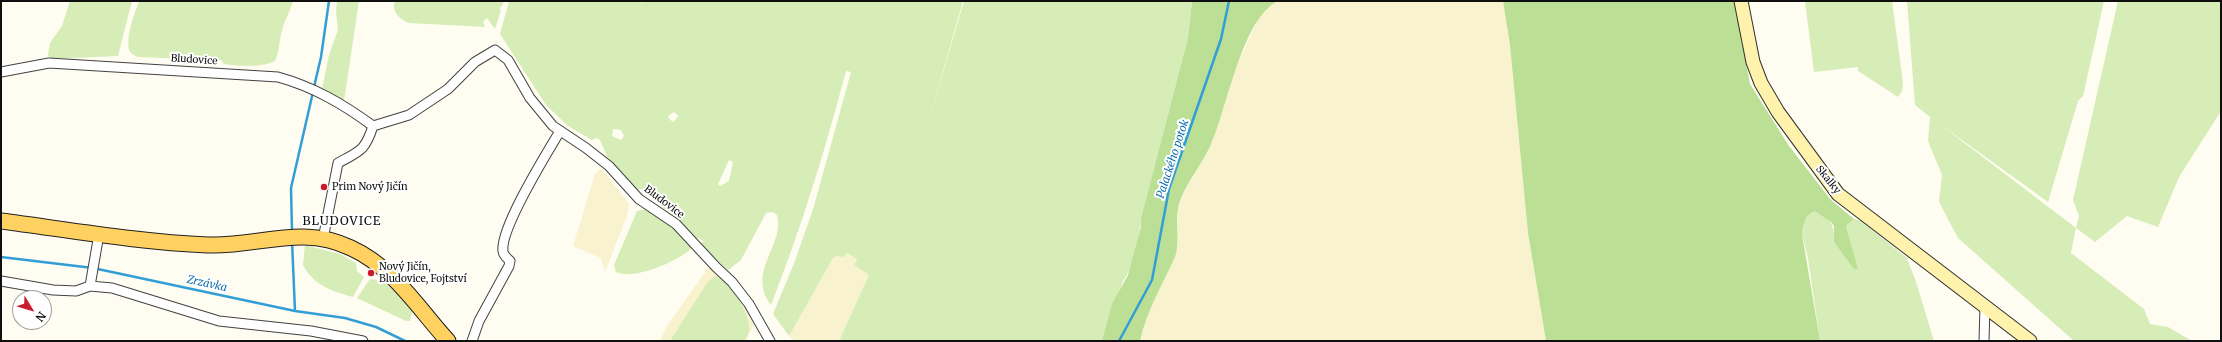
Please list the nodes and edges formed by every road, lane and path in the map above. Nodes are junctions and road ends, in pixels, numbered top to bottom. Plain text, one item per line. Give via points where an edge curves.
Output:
1 (1741, 1) edge
2 (1, 72) edge
3 (373, 126) junction
4 (560, 131) junction
5 (1, 221) edge
6 (99, 234) junction
7 (323, 239) junction
8 (1, 281) edge
9 (90, 283) junction
10 (1985, 306) junction
11 (363, 341) edge
12 (448, 341) edge
13 (472, 341) edge
14 (770, 341) edge
15 (1984, 341) edge
16 (2030, 341) edge

1 - 10 street, Skalky via 1753,62 1761,83 1778,112 1824,177 1838,194
2 - 3 street, Bludovice via 49,63 278,77 305,85 345,106
3 - 4 street, Bludovice via 409,115 448,89 475,62 495,50 508,60 530,98
3 - 7 street via 367,144 359,152 338,163
4 - 13 street via 513,217 503,249 510,261 509,266 479,321
4 - 14 street, Bludovice via 609,166 639,199 676,224 732,282 749,304
5 - 6 main road
6 - 7 main road via 209,245 292,236
6 - 9 street
7 - 12 main road via 353,248 378,264 405,290
8 - 9 street via 52,290 76,291
9 - 11 street via 219,321 311,331
10 - 15 street
10 - 16 street, Skalky

